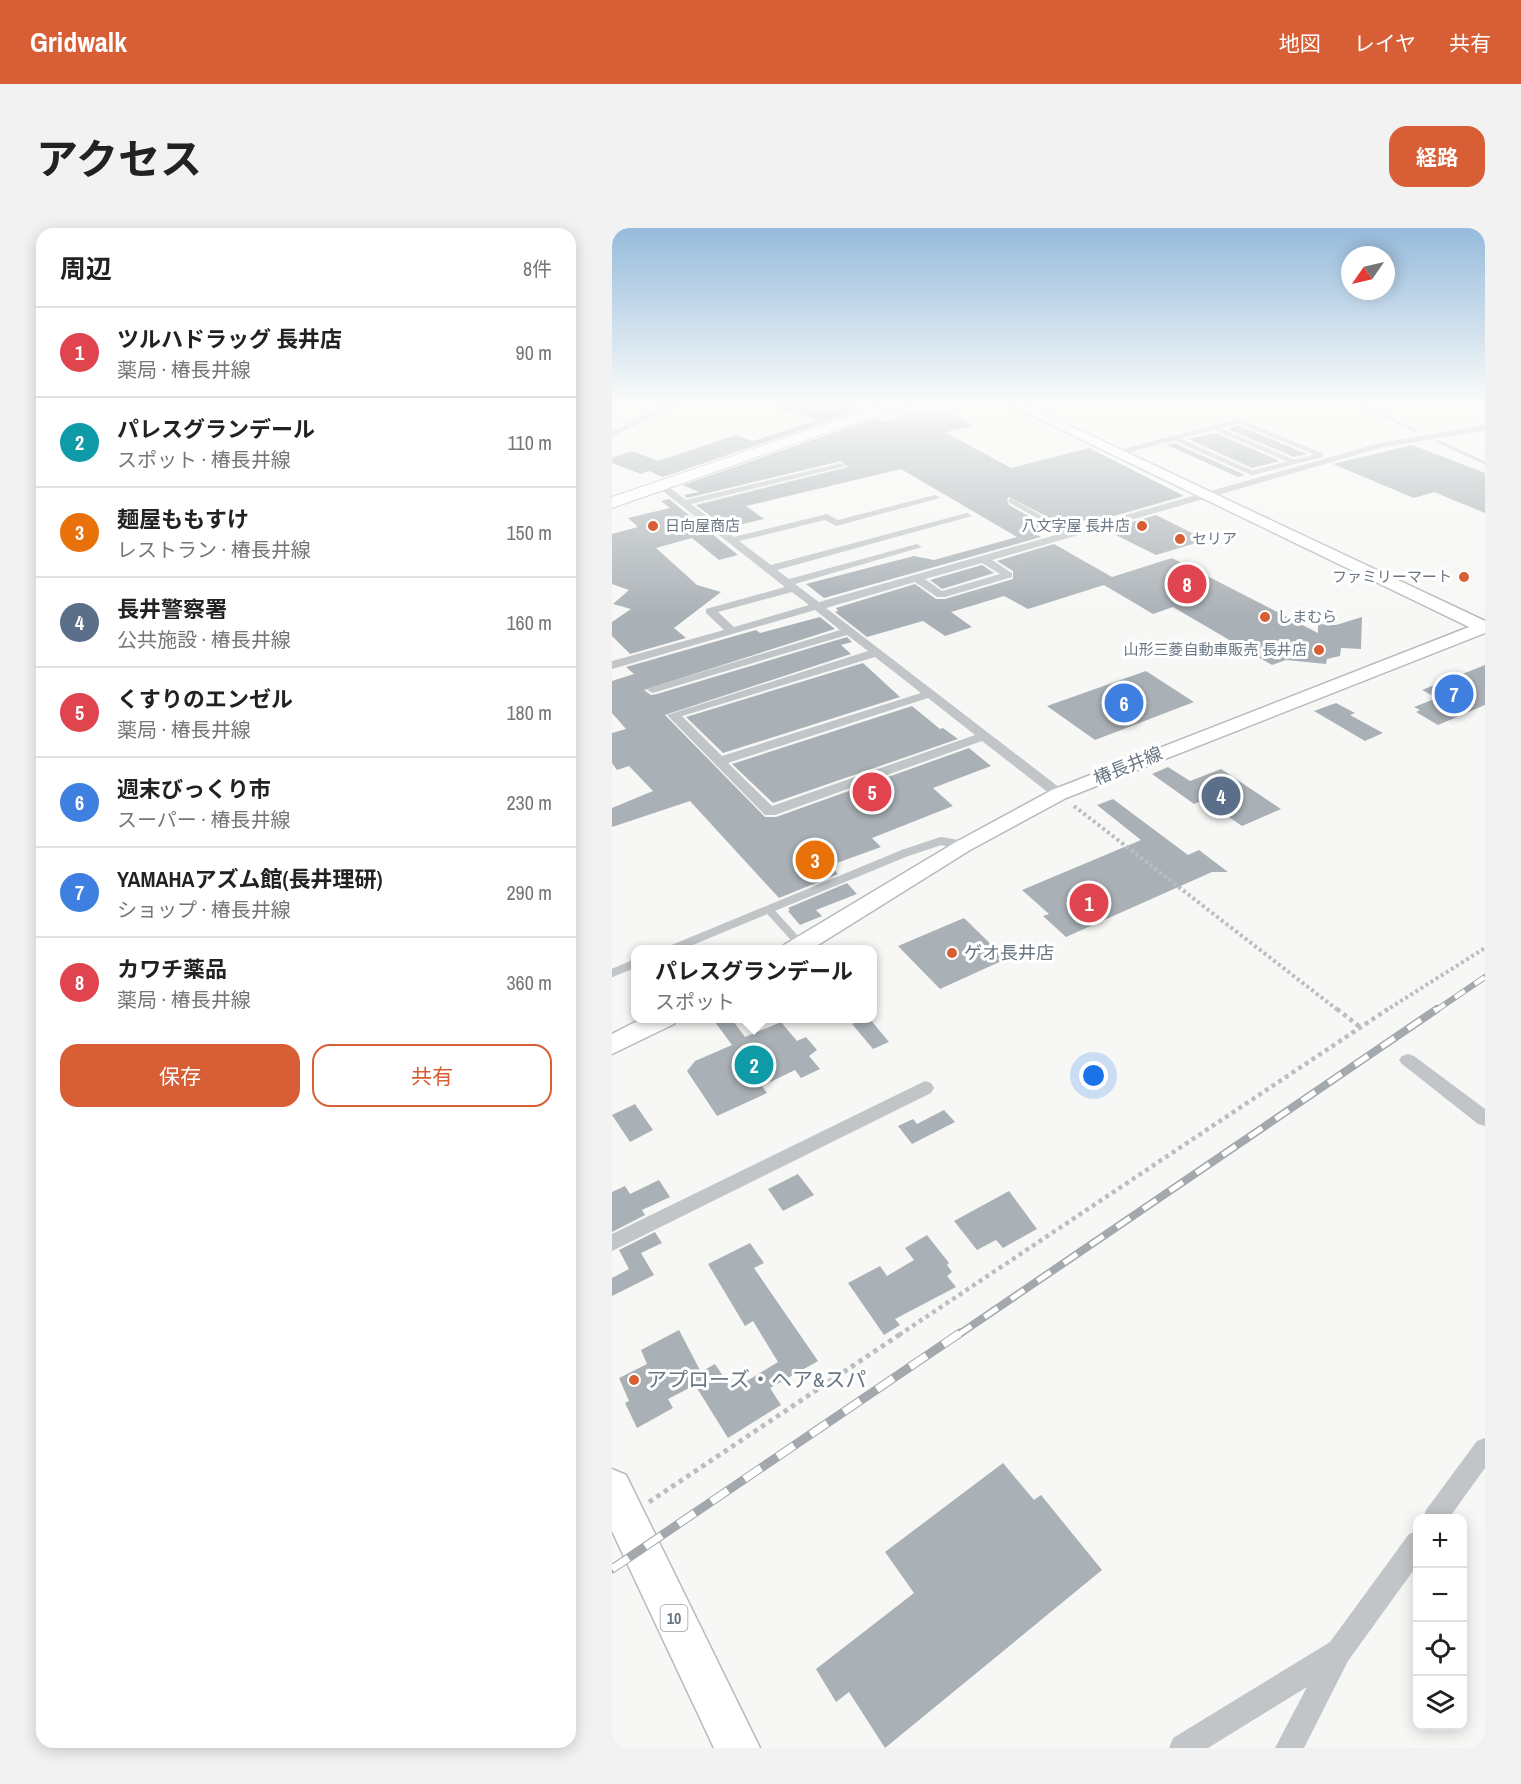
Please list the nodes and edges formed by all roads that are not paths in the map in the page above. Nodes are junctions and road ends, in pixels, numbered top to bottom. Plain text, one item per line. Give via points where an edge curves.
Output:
1 (694, 475) edge
2 (804, 475) edge
3 (1163, 475) edge
4 (1276, 475) edge
5 (662, 486) junction
6 (1205, 495) junction
7 (935, 498) dead end
8 (1011, 501) dead end
9 (612, 503) edge
10 (684, 503) junction
11 (967, 516) dead end
12 (1070, 534) junction
13 (732, 540) junction
14 (917, 548) dead end
15 (983, 559) junction
16 (768, 569) junction
17 (916, 578) junction
18 (790, 586) junction
19 (817, 607) junction
20 (1484, 627) edge
21 (732, 631) junction
22 (847, 631) junction
23 (874, 652) junction
24 (612, 665) edge
25 (652, 689) dead end
26 (928, 694) junction
27 (983, 736) junction
28 (718, 762) junction
29 (1059, 794) junction
30 (963, 846) junction
31 (769, 910) junction
32 (682, 945) edge
33 (795, 945) edge
34 (799, 945) edge
35 (631, 965) edge
36 (612, 973) edge
37 (655, 1023) edge
38 (612, 1045) edge
39 (1408, 1059) dead end
40 (925, 1088) dead end
41 (1485, 1119) edge
42 (612, 1243) edge
43 (1485, 1449) edge
44 (617, 1511) edge
45 (1438, 1514) edge
46 (1413, 1550) edge
47 (1339, 1652) junction
48 (737, 1748) edge
49 (1183, 1748) edge
50 (1289, 1748) edge

1 - 5 highway
2 - 10 street
3 - 6 street
4 - 6 street
5 - 9 highway
5 - 10 street
6 - 12 street
6 - 20 street
7 - 13 street via 836,523 827,517
8 - 12 lane
10 - 13 street
11 - 16 street
12 - 15 street
13 - 16 street
14 - 18 street
15 - 17 street
15 - 17 street via 1008,575 940,595
16 - 18 street
17 - 19 street
18 - 19 street
18 - 21 street via 710,611
19 - 21 street
19 - 22 street
20 - 29 street, 椿長井線
21 - 24 street
22 - 23 street
22 - 25 street
23 - 26 street
23 - 28 street via 673,715
26 - 27 street
26 - 28 street
27 - 28 street via 770,812
27 - 29 street
29 - 30 street, 椿長井線
30 - 31 lane via 941,841 904,853
30 - 34 street, 椿長井線
31 - 32 lane
31 - 33 lane
35 - 36 lane
37 - 38 street
39 - 41 street
40 - 42 street
43 - 45 street
44 - 48 main road, 10
46 - 47 street
47 - 49 street
47 - 50 street

